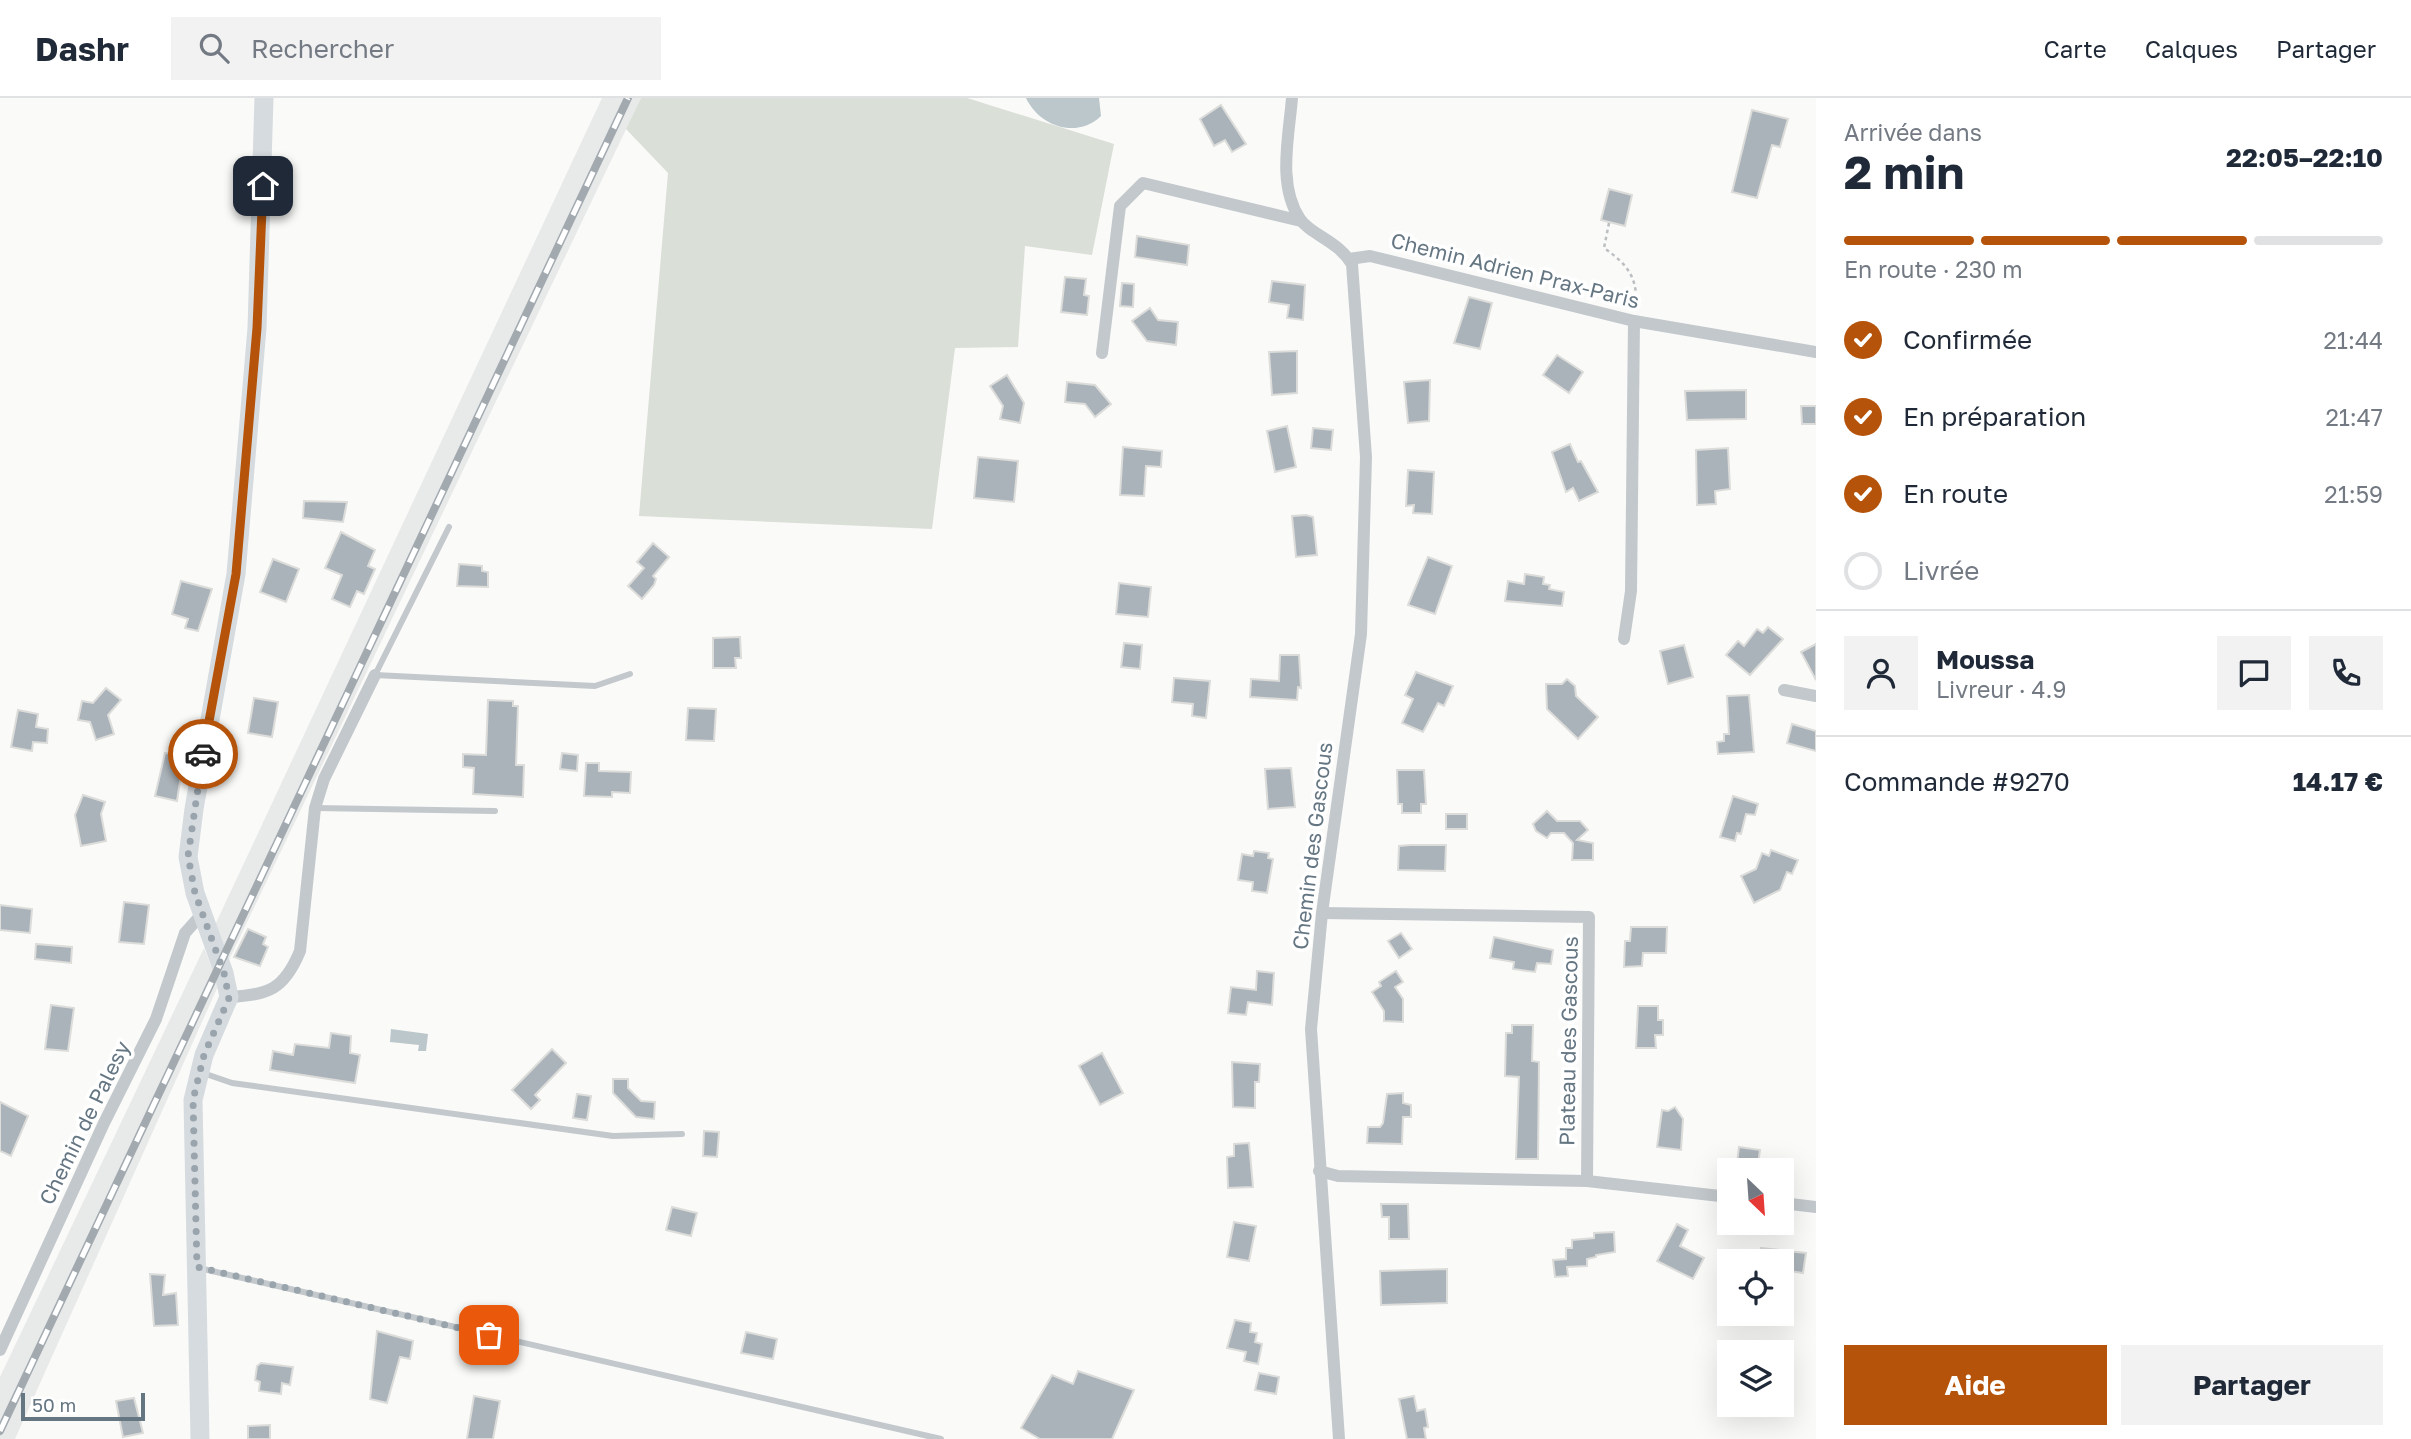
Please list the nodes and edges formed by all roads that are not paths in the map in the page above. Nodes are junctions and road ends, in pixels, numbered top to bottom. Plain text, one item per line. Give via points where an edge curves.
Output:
1 (264, 98) edge
2 (1292, 98) edge
3 (1300, 221) junction
4 (1349, 259) junction
5 (1634, 321) junction
6 (1816, 352) edge
7 (1102, 353) dead end
8 (449, 527) dead end
9 (1624, 639) dead end
10 (630, 674) dead end
11 (375, 675) junction
12 (1784, 690) dead end
13 (1816, 696) edge
14 (315, 808) junction
15 (495, 811) dead end
16 (202, 914) junction
17 (1322, 914) junction
18 (229, 998) junction
19 (198, 1072) junction
20 (682, 1134) dead end
21 (1319, 1171) junction
22 (1587, 1181) junction
23 (1717, 1196) edge
24 (1794, 1204) edge
25 (1816, 1207) edge
26 (197, 1267) junction
27 (0, 1350) edge
28 (200, 1439) edge
29 (941, 1439) edge
30 (1339, 1439) edge

1 - 16 street via 257,328 236,574 190,838 191,874
2 - 3 street via 1286,182
3 - 4 street via 1343,249
3 - 7 street via 1143,183 1120,206
4 - 5 street, Chemin Adrien Prax-Paris via 1370,256
4 - 17 street, Chemin des Gascous via 1366,457 1361,634
5 - 6 street, Chemin Adrien Prax-Paris
5 - 9 street via 1631,591
8 - 11 lane
10 - 11 lane via 595,686
11 - 14 street via 324,779
12 - 13 street
14 - 15 lane
14 - 18 street via 300,951 293,967 267,994
16 - 18 street
16 - 27 street, Chemin de Palesy via 186,933 156,1019
17 - 21 street, Chemin des Gascous via 1311,1029
17 - 22 street, Plateau des Gascous via 1589,917
18 - 19 street
19 - 20 lane via 246,1086 613,1136
19 - 26 street via 192,1128
21 - 22 street via 1338,1176
21 - 30 street, Chemin des Gascous
22 - 23 street
24 - 25 street
26 - 28 street
26 - 29 lane

